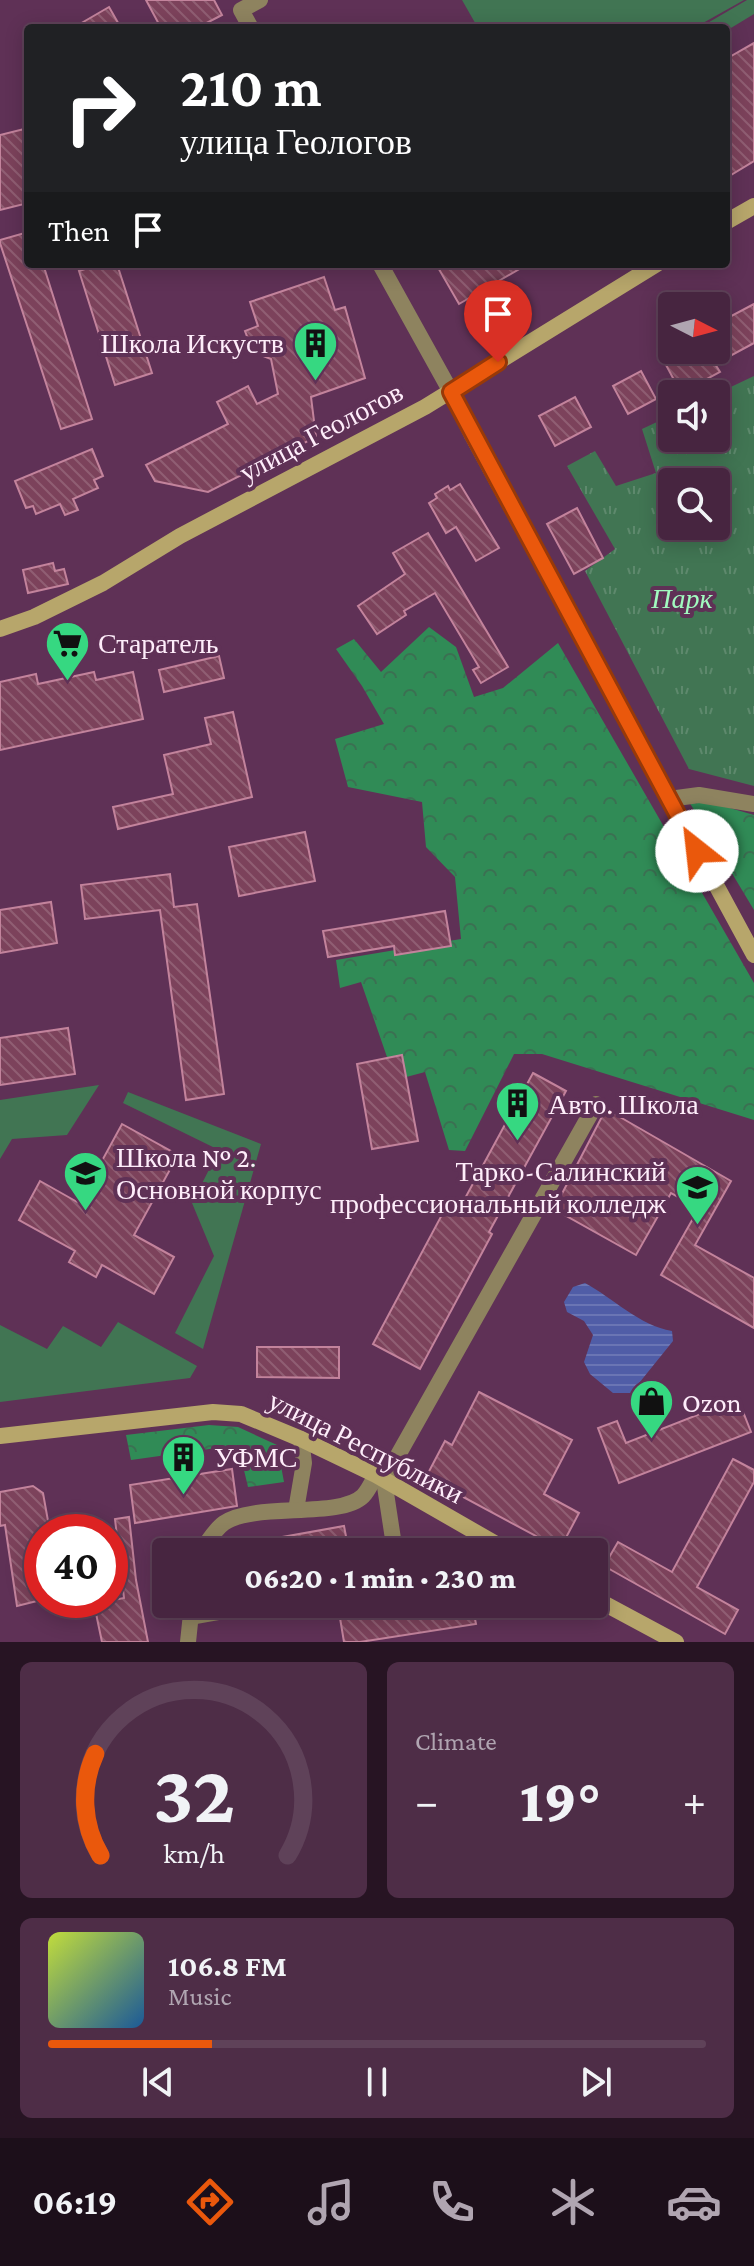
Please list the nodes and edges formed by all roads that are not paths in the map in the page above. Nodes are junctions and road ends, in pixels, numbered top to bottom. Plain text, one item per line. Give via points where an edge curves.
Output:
1 (260, 0) edge
2 (249, 24) edge
3 (754, 206) edge
4 (730, 220) edge
5 (382, 268) edge
6 (651, 268) edge
7 (451, 392) junction
8 (0, 629) edge
9 (669, 799) junction
10 (754, 804) edge
11 (754, 955) edge
12 (596, 1104) dead end
13 (0, 1436) edge
14 (301, 1439) junction
15 (380, 1478) junction
16 (296, 1510) junction
17 (211, 1538) edge
18 (392, 1538) edge
19 (482, 1538) edge
20 (608, 1606) edge
21 (190, 1618) edge
22 (188, 1642) edge
23 (676, 1642) edge

1 - 2 street via 241,10
3 - 4 street
5 - 7 street
6 - 7 street, улица Геологов
7 - 8 street, улица Геологов via 180,536 94,588
7 - 9 street
9 - 10 street via 699,795
9 - 11 street
12 - 15 street
13 - 14 street, улица Республики via 228,1411
14 - 15 street, улица Республики
14 - 16 street via 304,1463
15 - 16 street via 361,1498
15 - 18 street
15 - 19 street, улица Республики
16 - 17 street via 242,1516 223,1524
20 - 23 street
21 - 22 street

